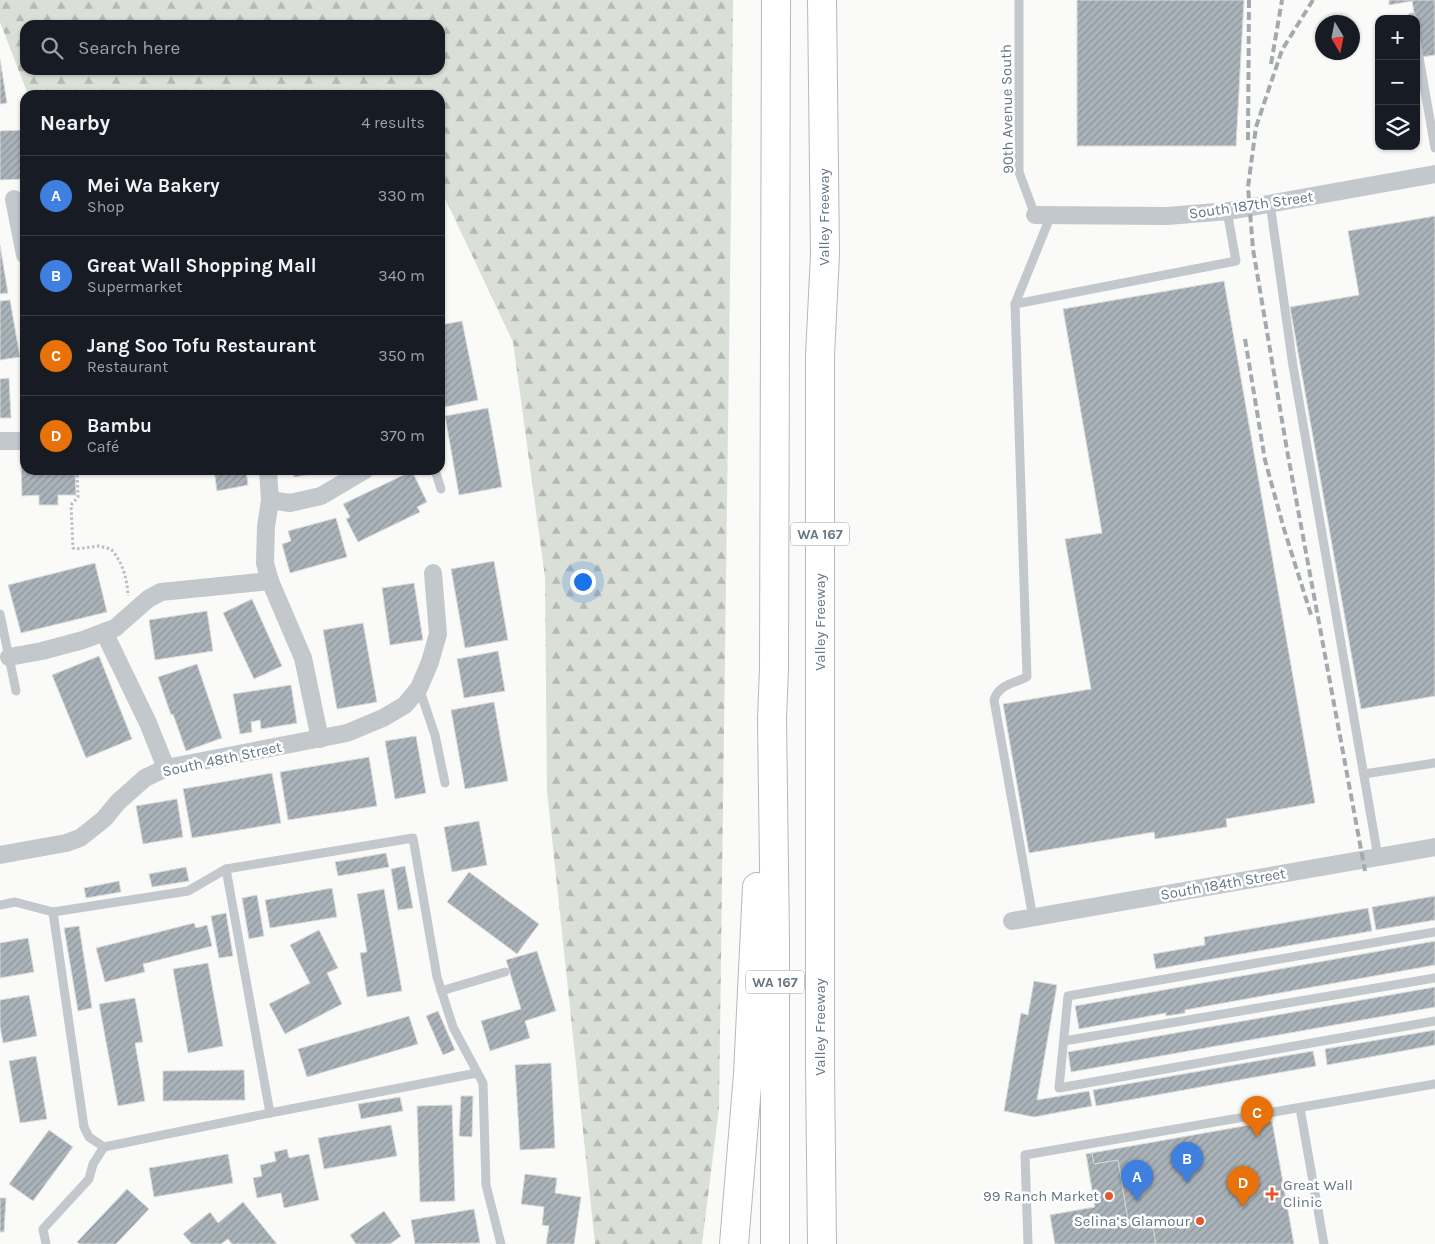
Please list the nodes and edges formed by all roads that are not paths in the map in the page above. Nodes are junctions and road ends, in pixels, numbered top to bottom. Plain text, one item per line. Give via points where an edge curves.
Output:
1 (776, 0) edge
2 (787, 0) edge
3 (822, 0) edge
4 (1019, 0) edge
5 (1420, 56) edge
6 (1431, 101) edge
7 (1435, 148) edge
8 (1435, 174) edge
9 (13, 199) edge
10 (1270, 203) junction
11 (1227, 211) junction
12 (1043, 215) junction
13 (20, 232) edge
14 (1014, 304) junction
15 (0, 441) edge
16 (20, 441) edge
17 (268, 475) edge
18 (357, 475) edge
19 (437, 475) edge
20 (441, 489) dead end
21 (270, 500) junction
22 (433, 573) dead end
23 (270, 581) junction
24 (0, 614) edge
25 (104, 632) junction
26 (9, 657) junction
27 (419, 688) junction
28 (16, 691) dead end
29 (772, 719) junction
30 (320, 739) junction
31 (1435, 763) edge
32 (166, 768) junction
33 (1364, 774) junction
34 (445, 783) dead end
35 (1435, 848) edge
36 (0, 855) edge
37 (1378, 857) junction
38 (226, 869) junction
39 (0, 905) edge
40 (53, 912) junction
41 (1034, 918) junction
42 (1012, 921) dead end
43 (1435, 932) edge
44 (505, 972) dead end
45 (1435, 978) edge
46 (441, 991) junction
47 (1435, 1022) edge
48 (1064, 1041) junction
49 (477, 1073) junction
50 (1435, 1084) edge
51 (1300, 1108) junction
52 (270, 1113) junction
53 (104, 1147) junction
54 (46, 1244) edge
55 (501, 1244) edge
56 (734, 1244) edge
57 (775, 1244) edge
58 (788, 1244) edge
59 (822, 1244) edge
60 (1028, 1244) edge
61 (1324, 1244) edge

1 - 29 highway, WA 167
2 - 58 highway
3 - 59 highway, Valley Freeway / WA 167 via 825,254 820,356
4 - 12 lane, 90th Avenue South via 1019,172
5 - 6 lane
6 - 7 lane
8 - 10 street, South 187th Street
9 - 13 street
10 - 11 street, South 187th Street
10 - 33 lane via 1293,366
11 - 12 street, South 187th Street via 1167,216
11 - 14 lane via 1236,261
12 - 14 lane
14 - 41 lane via 1028,678 1000,688 994,700
15 - 16 street
17 - 21 street
18 - 21 street via 321,496 290,503
19 - 20 lane
21 - 23 street via 265,543 265,563
22 - 27 street via 438,634
23 - 25 street via 161,592 115,628
23 - 30 street via 303,658
24 - 26 lane
25 - 26 street via 42,651
25 - 32 street
26 - 28 lane
27 - 30 street, South 48th Street via 404,705 383,718 347,733
27 - 34 lane via 435,735
29 - 56 highway via 759,841 748,1074
29 - 57 highway, WA 167
30 - 32 street, South 48th Street
31 - 33 lane
32 - 36 street, South 48th Street via 145,778 80,838
33 - 37 lane
35 - 37 street, South 184th Street
37 - 41 street, South 184th Street
38 - 40 lane via 188,890
38 - 46 lane via 413,838
38 - 52 lane
39 - 40 lane via 15,902
40 - 53 lane via 84,1127 89,1137
41 - 42 street, South 184th Street
43 - 48 lane via 1068,996
44 - 46 lane
45 - 48 lane
46 - 49 lane via 453,1027
47 - 48 lane via 1059,1088
49 - 52 lane
49 - 55 lane via 483,1083 486,1185
50 - 51 lane
51 - 60 lane via 1025,1155
51 - 61 lane
52 - 53 lane
53 - 54 lane via 89,1179 43,1229

